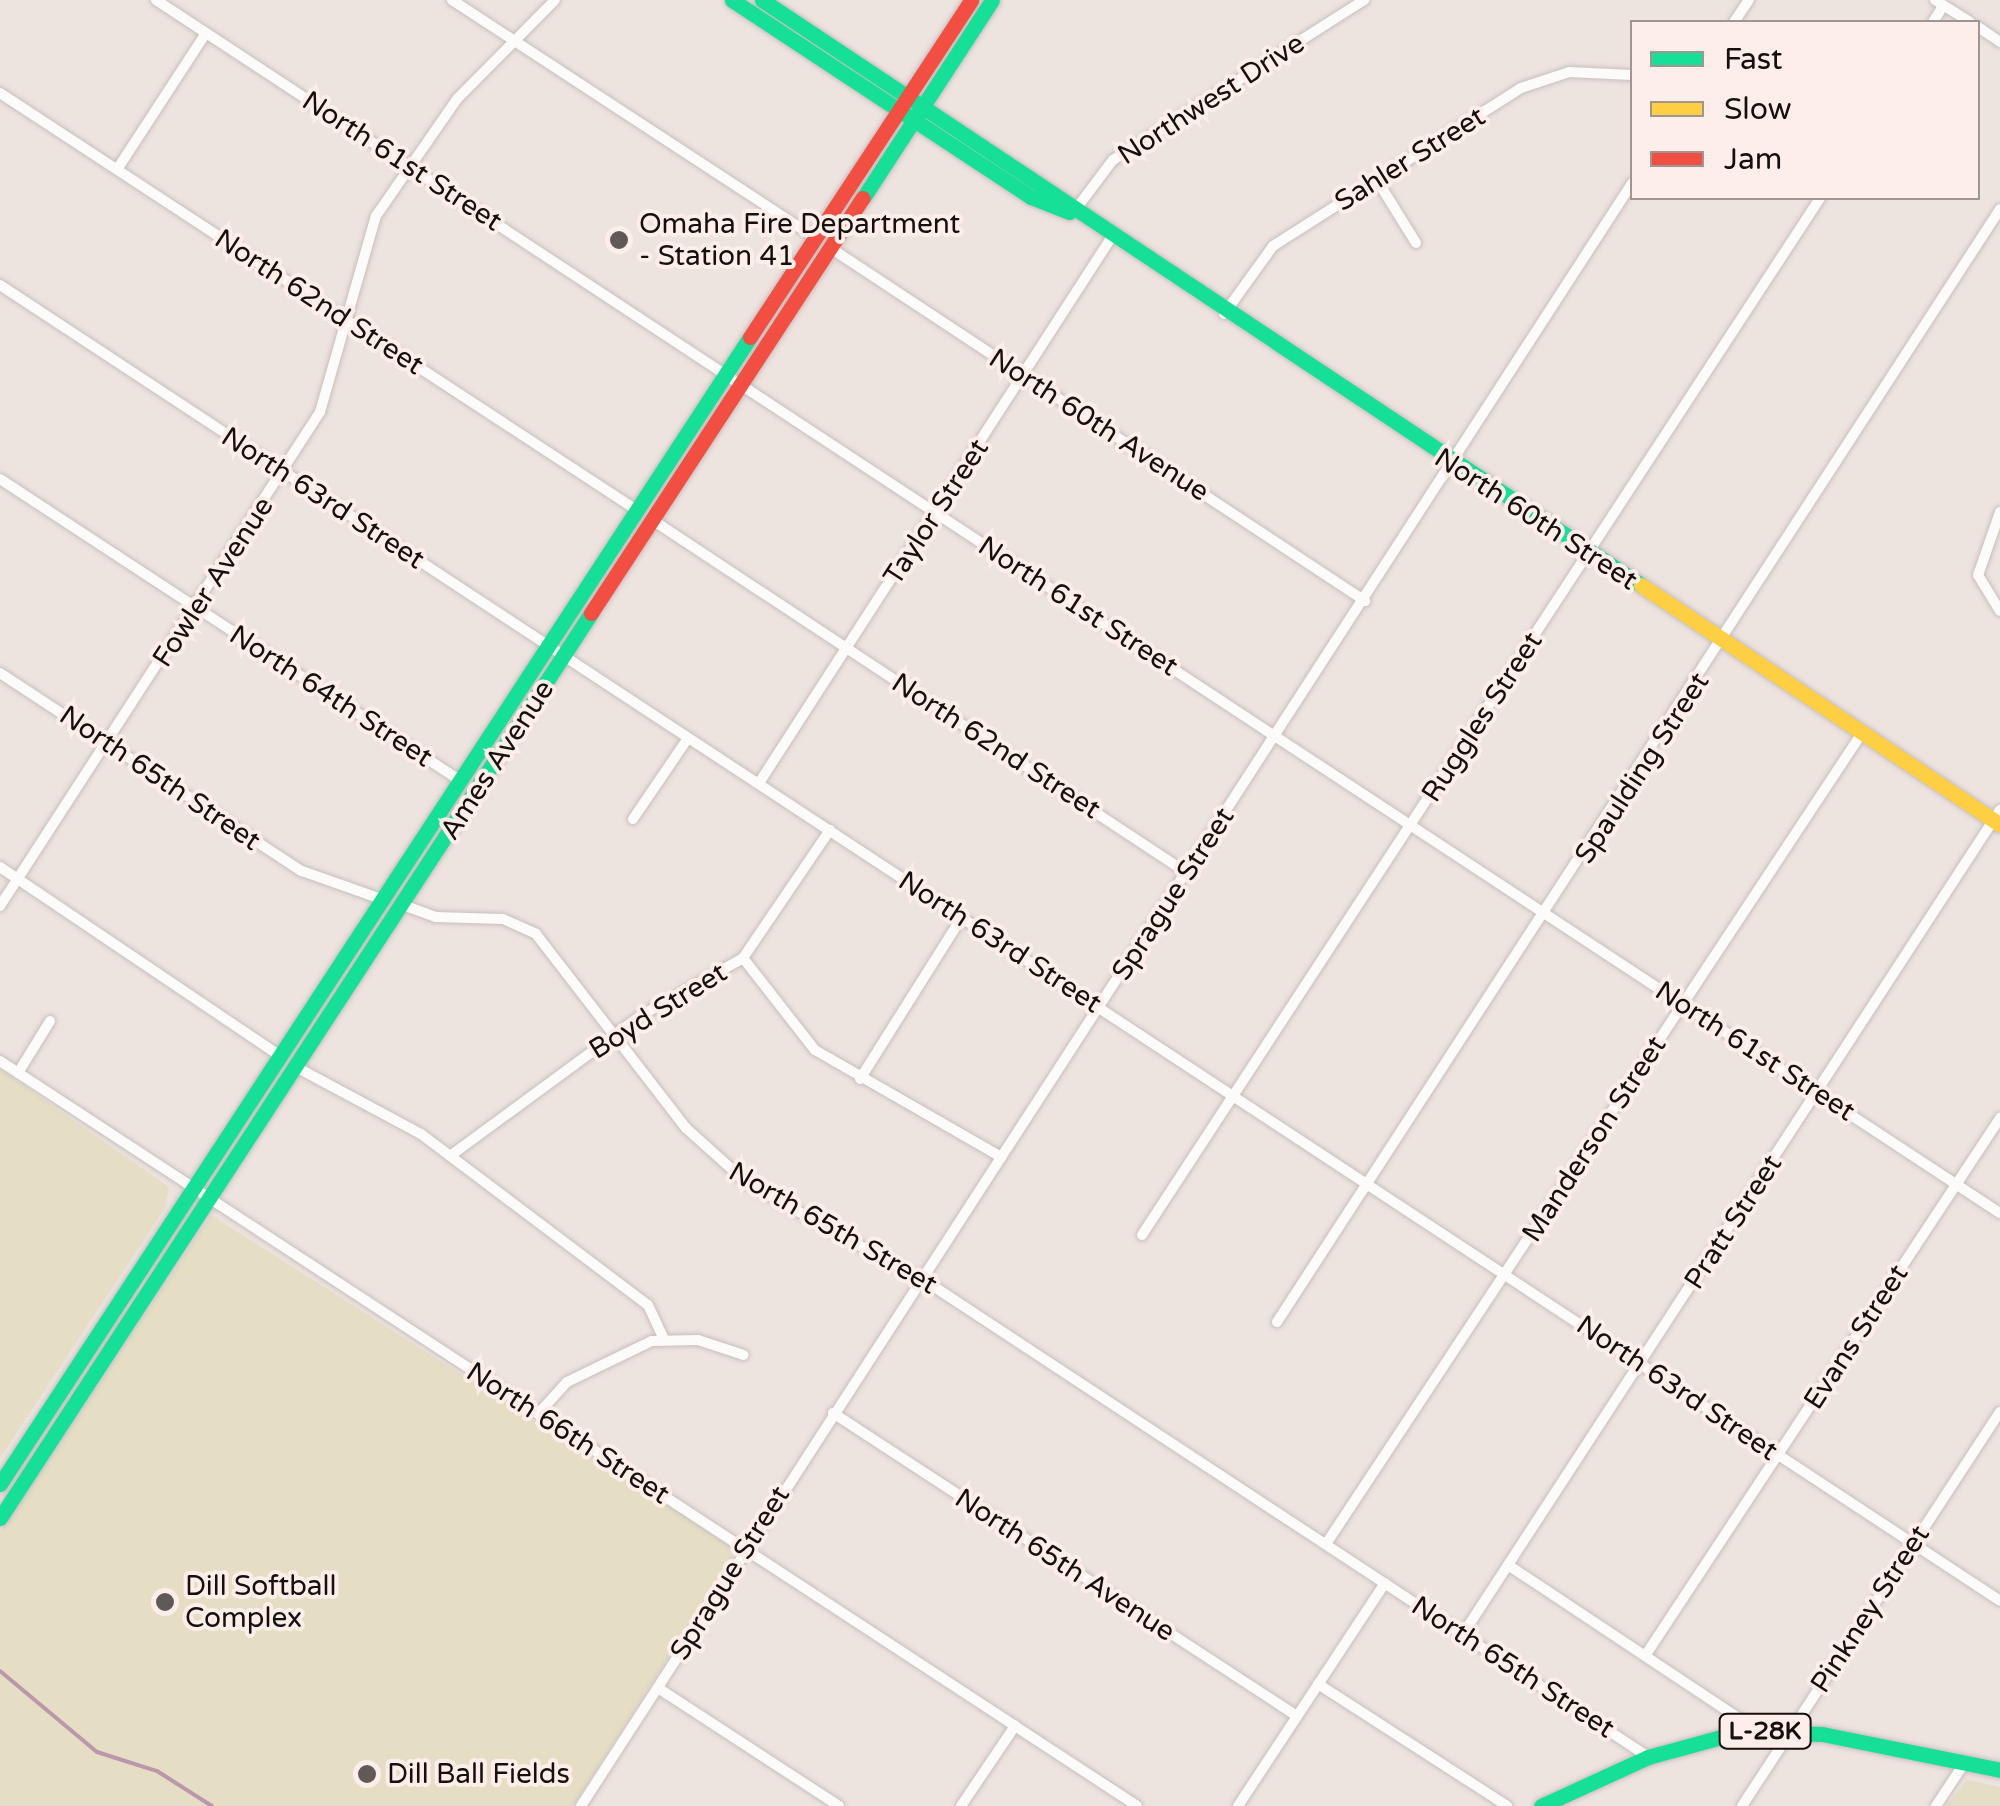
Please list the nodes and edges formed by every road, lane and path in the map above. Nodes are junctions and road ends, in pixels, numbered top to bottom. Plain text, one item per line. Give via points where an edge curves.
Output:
1 (156, 0) edge
2 (452, 0) edge
3 (555, 0) edge
4 (732, 0) edge
5 (762, 0) edge
6 (971, 0) edge
7 (992, 0) edge
8 (1364, 0) edge
9 (1939, 3) edge
10 (1967, 20) edge
11 (206, 33) junction
12 (512, 39) junction
13 (1630, 74) edge
14 (0, 93) edge
15 (917, 101) junction
16 (907, 116) junction
17 (409, 166) junction
18 (118, 168) junction
19 (1376, 180) junction
20 (1630, 186) edge
21 (1819, 200) edge
22 (2000, 209) edge
23 (1073, 213) junction
24 (1111, 238) junction
25 (817, 239) junction
26 (1416, 242) dead end
27 (832, 249) junction
28 (0, 285) edge
29 (1224, 314) junction
30 (346, 320) junction
31 (728, 375) junction
32 (1025, 376) junction
33 (743, 385) junction
34 (1454, 465) junction
35 (285, 472) junction
36 (0, 479) edge
37 (638, 511) junction
38 (936, 512) junction
39 (2000, 512) edge
40 (654, 520) junction
41 (1590, 554) junction
42 (1365, 601) junction
43 (196, 608) junction
44 (2000, 611) edge
45 (1724, 642) junction
46 (550, 646) junction
47 (847, 648) junction
48 (565, 656) junction
49 (0, 672) edge
50 (1862, 733) junction
51 (1276, 736) junction
52 (688, 738) junction
53 (108, 743) junction
54 (461, 782) junction
55 (759, 784) junction
56 (1998, 818) edge
57 (633, 820) dead end
58 (1411, 825) junction
59 (830, 830) junction
60 (0, 866) edge
61 (1187, 872) junction
62 (18, 879) junction
63 (383, 900) junction
64 (402, 905) junction
65 (0, 906) edge
66 (1547, 914) junction
67 (962, 917) junction
68 (743, 958) junction
69 (1682, 1004) junction
70 (1099, 1007) junction
71 (50, 1021) dead end
72 (615, 1034) junction
73 (281, 1057) junction
74 (0, 1061) edge
75 (296, 1067) junction
76 (18, 1072) junction
77 (860, 1079) junction
78 (1816, 1091) junction
79 (1234, 1096) junction
80 (2000, 1118) edge
81 (450, 1156) junction
82 (1001, 1156) junction
83 (1369, 1184) junction
84 (1956, 1184) junction
85 (194, 1190) junction
86 (210, 1199) junction
87 (2000, 1213) edge
88 (1142, 1236) dead end
89 (1505, 1273) junction
90 (921, 1279) junction
91 (1278, 1322) dead end
92 (664, 1340) junction
93 (744, 1355) dead end
94 (1640, 1363) junction
95 (2000, 1412) edge
96 (833, 1413) junction
97 (538, 1414) junction
98 (1778, 1455) junction
99 (0, 1484) edge
100 (0, 1518) edge
101 (1326, 1544) junction
102 (1913, 1544) junction
103 (744, 1548) junction
104 (1508, 1565) junction
105 (1385, 1583) junction
106 (2000, 1601) edge
107 (1463, 1634) junction
108 (1645, 1656) junction
109 (1318, 1684) junction
110 (658, 1688) junction
111 (1297, 1716) junction
112 (1015, 1726) junction
113 (1759, 1731) junction
114 (1790, 1731) junction
115 (1648, 1757) junction
116 (1965, 1762) junction
117 (2000, 1770) edge
118 (582, 1806) edge
119 (839, 1806) edge
120 (961, 1806) edge
121 (1137, 1806) edge
122 (1238, 1806) edge
123 (1507, 1806) edge
124 (1541, 1806) edge
125 (1742, 1806) edge
126 (1936, 1806) edge

1 - 11 street, North 61st Street
2 - 12 street
3 - 12 street, Fowler Avenue
4 - 16 main road, North 60th Street
5 - 15 main road, North 60th Street
6 - 15 main road, Ames Avenue
7 - 15 main road, Ames Avenue
8 - 23 street, Northwest Drive via 1113,160
9 - 10 street
11 - 17 street, North 61st Street
11 - 18 street
12 - 17 street, Fowler Avenue
12 - 25 street
13 - 19 street, Sahler Street via 1587,70 1536,80
14 - 18 street, North 62nd Street
15 - 16 main road, Ames Avenue
15 - 23 main road, North 60th Street
16 - 23 main road, North 60th Street
16 - 25 main road, Ames Avenue
16 - 27 main road, Ames Avenue
17 - 30 street, Fowler Avenue via 360,248
17 - 31 street, North 61st Street
18 - 30 street, North 62nd Street
19 - 26 street
19 - 29 street, Sahler Street via 1265,252
20 - 34 street, Sprague Street
21 - 41 street, Ruggles Street
22 - 45 street, Spaulding Street
23 - 24 main road, North 60th Street
24 - 29 main road, North 60th Street
24 - 32 street, Taylor Street
25 - 31 main road, Ames Avenue
27 - 32 street, North 60th Avenue
27 - 33 main road, Ames Avenue
28 - 35 street, North 63rd Street
29 - 34 main road, North 60th Street
30 - 35 street, Fowler Avenue via 328,395
30 - 37 street, North 62nd Street
31 - 33 street, North 61st Street
31 - 37 main road, Ames Avenue
32 - 38 street, Taylor Street
32 - 42 street, North 60th Avenue
33 - 38 street, North 61st Street
33 - 40 main road, Ames Avenue
34 - 41 main road, North 60th Street
34 - 42 street, Sprague Street
35 - 43 street, Fowler Avenue
35 - 46 street, North 63rd Street
36 - 43 street, North 64th Street
37 - 46 main road, Ames Avenue
38 - 47 street, Taylor Street
38 - 51 street, North 61st Street
39 - 44 street via 1978,574
40 - 47 street, North 62nd Street
40 - 48 main road, Ames Avenue
41 - 45 main road, North 60th Street
41 - 58 street, Ruggles Street
42 - 51 street, Sprague Street
43 - 53 street, Fowler Avenue
43 - 54 street, North 64th Street
45 - 50 main road, North 60th Street
45 - 66 street, Spaulding Street
46 - 48 street, North 63rd Street
46 - 54 main road, Ames Avenue
47 - 55 street, Taylor Street
47 - 61 street, North 62nd Street
48 - 52 street, North 63rd Street
48 - 64 main road, Ames Avenue
49 - 53 street, North 65th Street
50 - 56 main road, North 60th Street
50 - 69 street, Manderson Street
51 - 58 street, North 61st Street
51 - 61 street, Sprague Street
52 - 55 street, North 63rd Street
52 - 57 street
53 - 62 street, Fowler Avenue
53 - 63 street, North 65th Street via 302,871
54 - 63 main road, Ames Avenue
55 - 59 street, North 63rd Street
56 - 78 street, Pratt Street
58 - 66 street, North 61st Street
58 - 79 street, Ruggles Street
59 - 67 street, North 63rd Street
59 - 68 street, Boyd Street
60 - 62 street
61 - 70 street, Sprague Street
62 - 65 street, Fowler Avenue
62 - 73 street
63 - 64 street, North 65th Street
63 - 73 main road, Ames Avenue
64 - 72 street, North 65th Street via 436,917 503,919 536,934
64 - 75 main road, Ames Avenue
66 - 69 street, North 61st Street
66 - 83 street, Spaulding Street
67 - 70 street, North 63rd Street
67 - 77 street
68 - 72 street, Boyd Street
68 - 77 street via 805,1040
69 - 78 street, North 61st Street
69 - 89 street, Manderson Street
70 - 79 street, North 63rd Street
70 - 82 street, Sprague Street
71 - 76 street
72 - 81 street, Boyd Street
72 - 90 street, North 65th Street via 724,1166
73 - 85 main road, Ames Avenue
74 - 76 street, North 66th Street
75 - 81 street
75 - 86 main road, Ames Avenue
76 - 85 street, North 66th Street
77 - 82 street
78 - 84 street, North 61st Street
78 - 94 street, Pratt Street
79 - 83 street, North 63rd Street
79 - 88 street, Ruggles Street
80 - 84 street, Evans Street
81 - 92 street via 648,1305
82 - 90 street, Sprague Street
83 - 89 street, North 63rd Street
83 - 91 street, Spaulding Street
84 - 87 street, North 61st Street
84 - 98 street, Evans Street
85 - 86 street, North 66th Street
85 - 99 main road, Ames Avenue
86 - 97 street, North 66th Street
86 - 100 main road, Ames Avenue
89 - 94 street, North 63rd Street
89 - 101 street, Manderson Street
90 - 96 street, Sprague Street
90 - 101 street, North 65th Street
92 - 93 street
92 - 97 street via 567,1382
94 - 98 street, North 63rd Street
94 - 104 street, Pratt Street
95 - 102 street, Pinkney Street
96 - 103 street, Sprague Street
96 - 111 street, North 65th Avenue
97 - 103 street, North 66th Street
98 - 102 street, North 63rd Street
98 - 108 street, Evans Street
101 - 105 street, North 65th Street
102 - 106 street, North 63rd Street
102 - 114 street, Pinkney Street
103 - 110 street, Sprague Street
103 - 112 street, North 66th Street
104 - 107 street, Pratt Street
104 - 108 street
105 - 107 street, North 65th Street
105 - 109 street
107 - 115 street, North 65th Street
108 - 113 street
109 - 111 street
109 - 123 street
110 - 118 street, Sprague Street
110 - 119 street
111 - 122 street
112 - 120 street
112 - 121 street, North 66th Street
113 - 114 main road, L-28K
113 - 115 main road, L-28K
114 - 116 main road, L-28K
114 - 125 street, Pinkney Street
115 - 124 main road, L-28K
116 - 117 main road, L-28K
116 - 126 street

